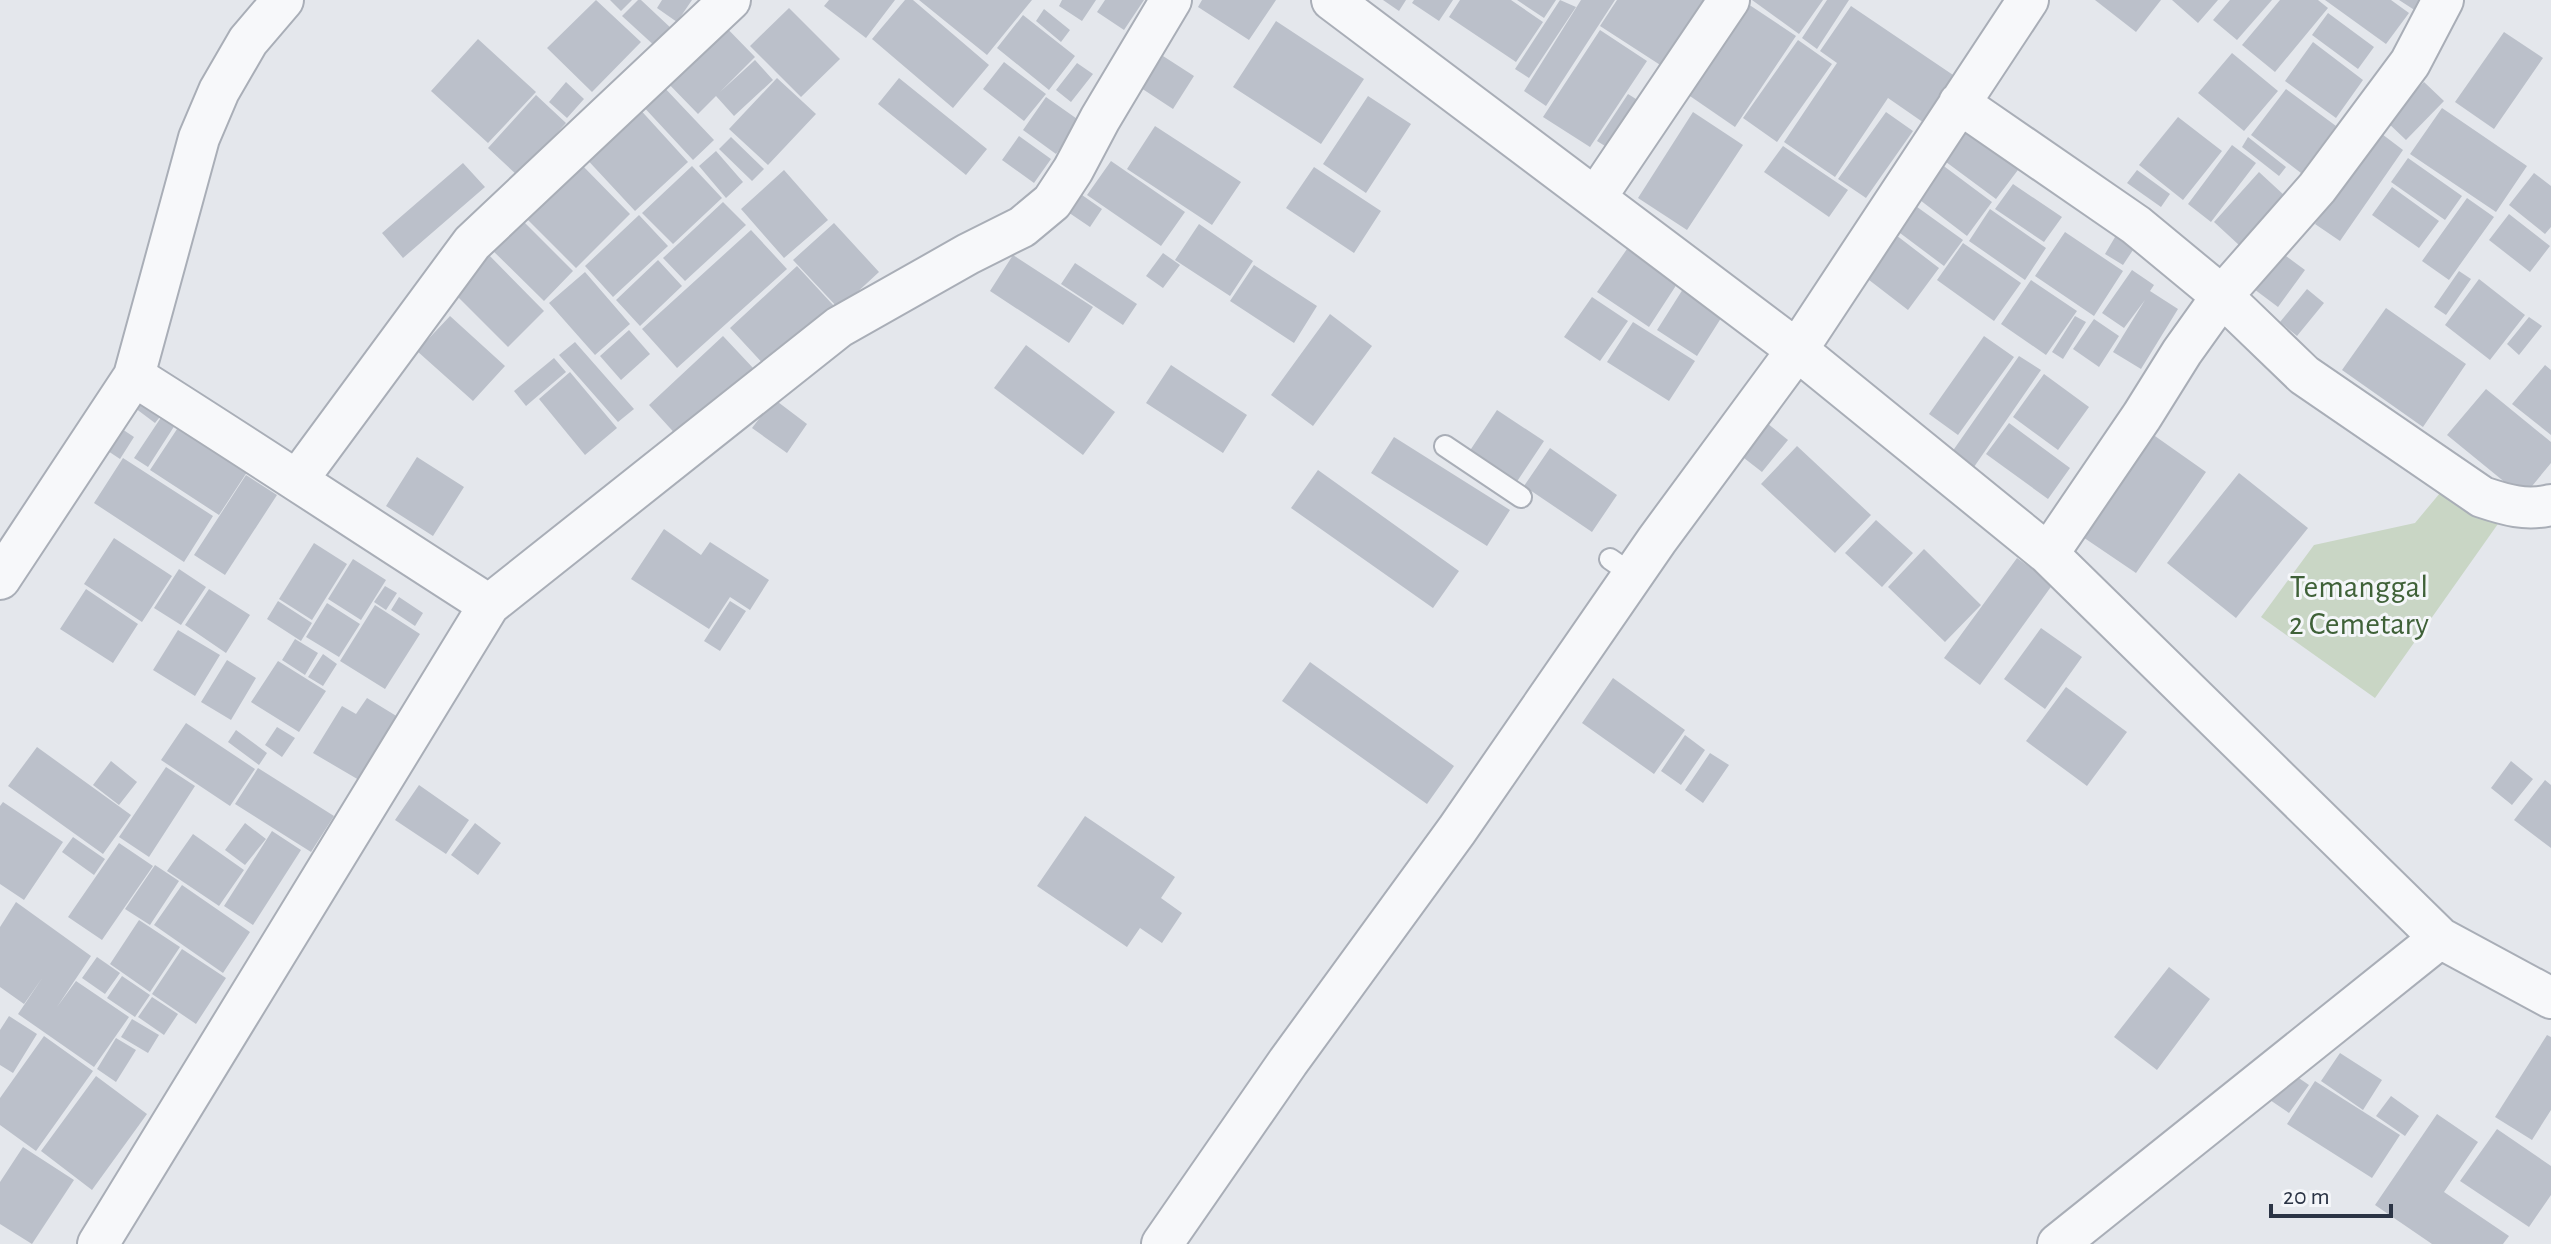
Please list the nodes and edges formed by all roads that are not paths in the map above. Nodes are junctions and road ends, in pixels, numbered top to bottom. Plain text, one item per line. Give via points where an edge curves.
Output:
1 (283, 0) edge
2 (730, 0) edge
3 (1171, 0) edge
4 (1332, 0) edge
5 (1729, 0) edge
6 (2028, 0) edge
7 (2443, 0) edge
8 (1959, 103) junction
9 (1596, 197) junction
10 (2222, 296) junction
11 (1797, 350) junction
12 (134, 376) junction
13 (1445, 446) dead end
14 (298, 479) junction
15 (1521, 497) dead end
16 (2551, 505) edge
17 (2048, 554) junction
18 (0, 579) edge
19 (489, 605) junction
20 (2440, 938) junction
21 (2549, 993) edge
22 (98, 1244) edge
23 (1162, 1244) edge
24 (2058, 1244) edge

1 - 12 street via 248,41 199,138
2 - 14 street via 472,243
3 - 19 street via 1052,202 1022,227 839,327
4 - 9 street
5 - 9 street
6 - 8 street
7 - 10 street via 2410,63 2317,188
8 - 10 street via 2136,225
8 - 11 street
9 - 11 street
10 - 16 street via 2304,375 2482,497 2509,507
10 - 17 street
11 - 17 street
11 - 23 street via 1621,567 1457,830
12 - 14 street
12 - 18 street
13 - 15 lane
14 - 19 street
17 - 20 street
19 - 22 street
20 - 21 street
20 - 24 street

